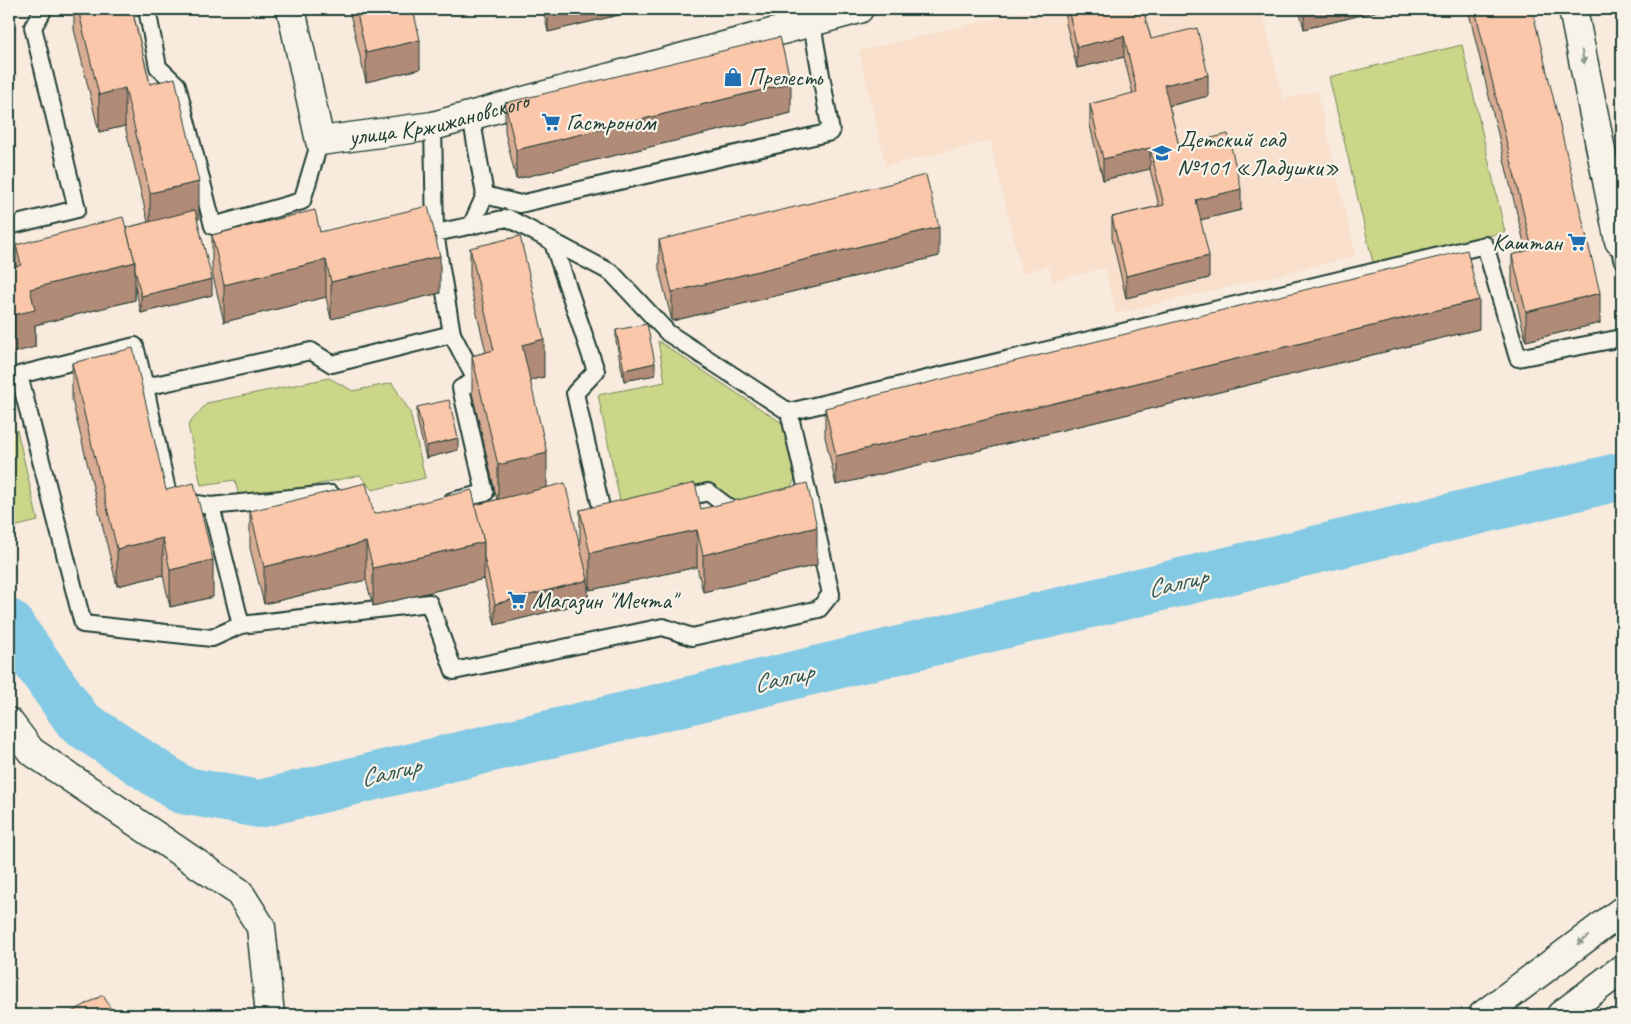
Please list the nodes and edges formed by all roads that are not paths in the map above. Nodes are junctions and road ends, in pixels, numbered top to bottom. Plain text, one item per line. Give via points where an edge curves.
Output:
1 (44, 9) edge
2 (147, 9) edge
3 (292, 9) edge
4 (860, 9) edge
5 (1574, 9) edge
6 (811, 15) edge
7 (471, 116) junction
8 (433, 126) junction
9 (320, 141) junction
10 (484, 195) junction
11 (9, 226) edge
12 (471, 226) junction
13 (435, 233) junction
14 (553, 243) junction
15 (1621, 247) edge
16 (452, 334) junction
17 (1622, 338) edge
18 (14, 376) edge
19 (145, 387) junction
20 (789, 412) junction
21 (807, 488) junction
22 (345, 493) edge
23 (790, 495) edge
24 (660, 503) edge
25 (440, 504) edge
26 (211, 506) junction
27 (756, 509) edge
28 (632, 510) edge
29 (241, 625) junction
30 (9, 722) edge
31 (1622, 911) edge
32 (1622, 969) edge
33 (270, 1015) edge
34 (1483, 1015) edge
35 (1561, 1015) edge

1 - 11 lane via 33,26 77,209
2 - 9 lane via 158,67 177,85 213,226 302,201
3 - 9 street, улица Кржижановского
4 - 6 street, улица Кржижановского
5 -> 15 street
6 - 7 street, улица Кржижановского
6 - 10 lane via 831,132 520,204
7 - 8 street, улица Кржижановского
7 - 10 lane
8 - 9 street, улица Кржижановского
8 - 13 lane
10 - 12 lane
12 - 13 lane
12 - 14 lane via 508,218
13 - 16 lane
14 - 20 lane via 612,272 668,333
14 - 28 lane via 596,371 575,393 603,516
16 - 19 lane via 332,364 311,351
16 - 25 lane via 476,380 461,388 485,493
17 - 20 lane via 1518,358 1485,244
18 - 19 lane via 135,346
18 - 29 lane via 83,624 212,638
19 - 26 lane via 169,500
20 - 21 lane
21 - 23 lane
21 - 29 lane via 831,594 819,609 692,637 663,627 454,671 428,603
22 - 26 lane
24 - 27 lane via 708,492 739,516
26 - 29 lane
30 - 33 street via 32,751 240,892 261,927
31 -> 34 street
32 - 35 street

